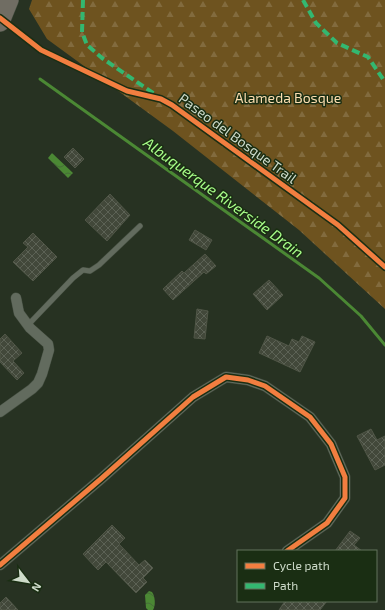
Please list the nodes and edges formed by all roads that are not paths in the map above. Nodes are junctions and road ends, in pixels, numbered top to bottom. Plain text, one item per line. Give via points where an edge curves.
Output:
1 (9, 0) edge
2 (0, 22) edge
3 (140, 226) dead end
4 (16, 298) dead end
5 (28, 325) junction
6 (0, 412) edge
7 (288, 550) edge
8 (0, 565) edge

1 - 2 highway
3 - 5 lane via 99,265 90,271 83,270 72,278
4 - 5 street via 19,313
5 - 6 street via 48,344 49,350 42,374 32,389
7 - 8 street via 327,522 345,498 345,477 331,444 310,417 265,386 248,380 226,377 193,397

